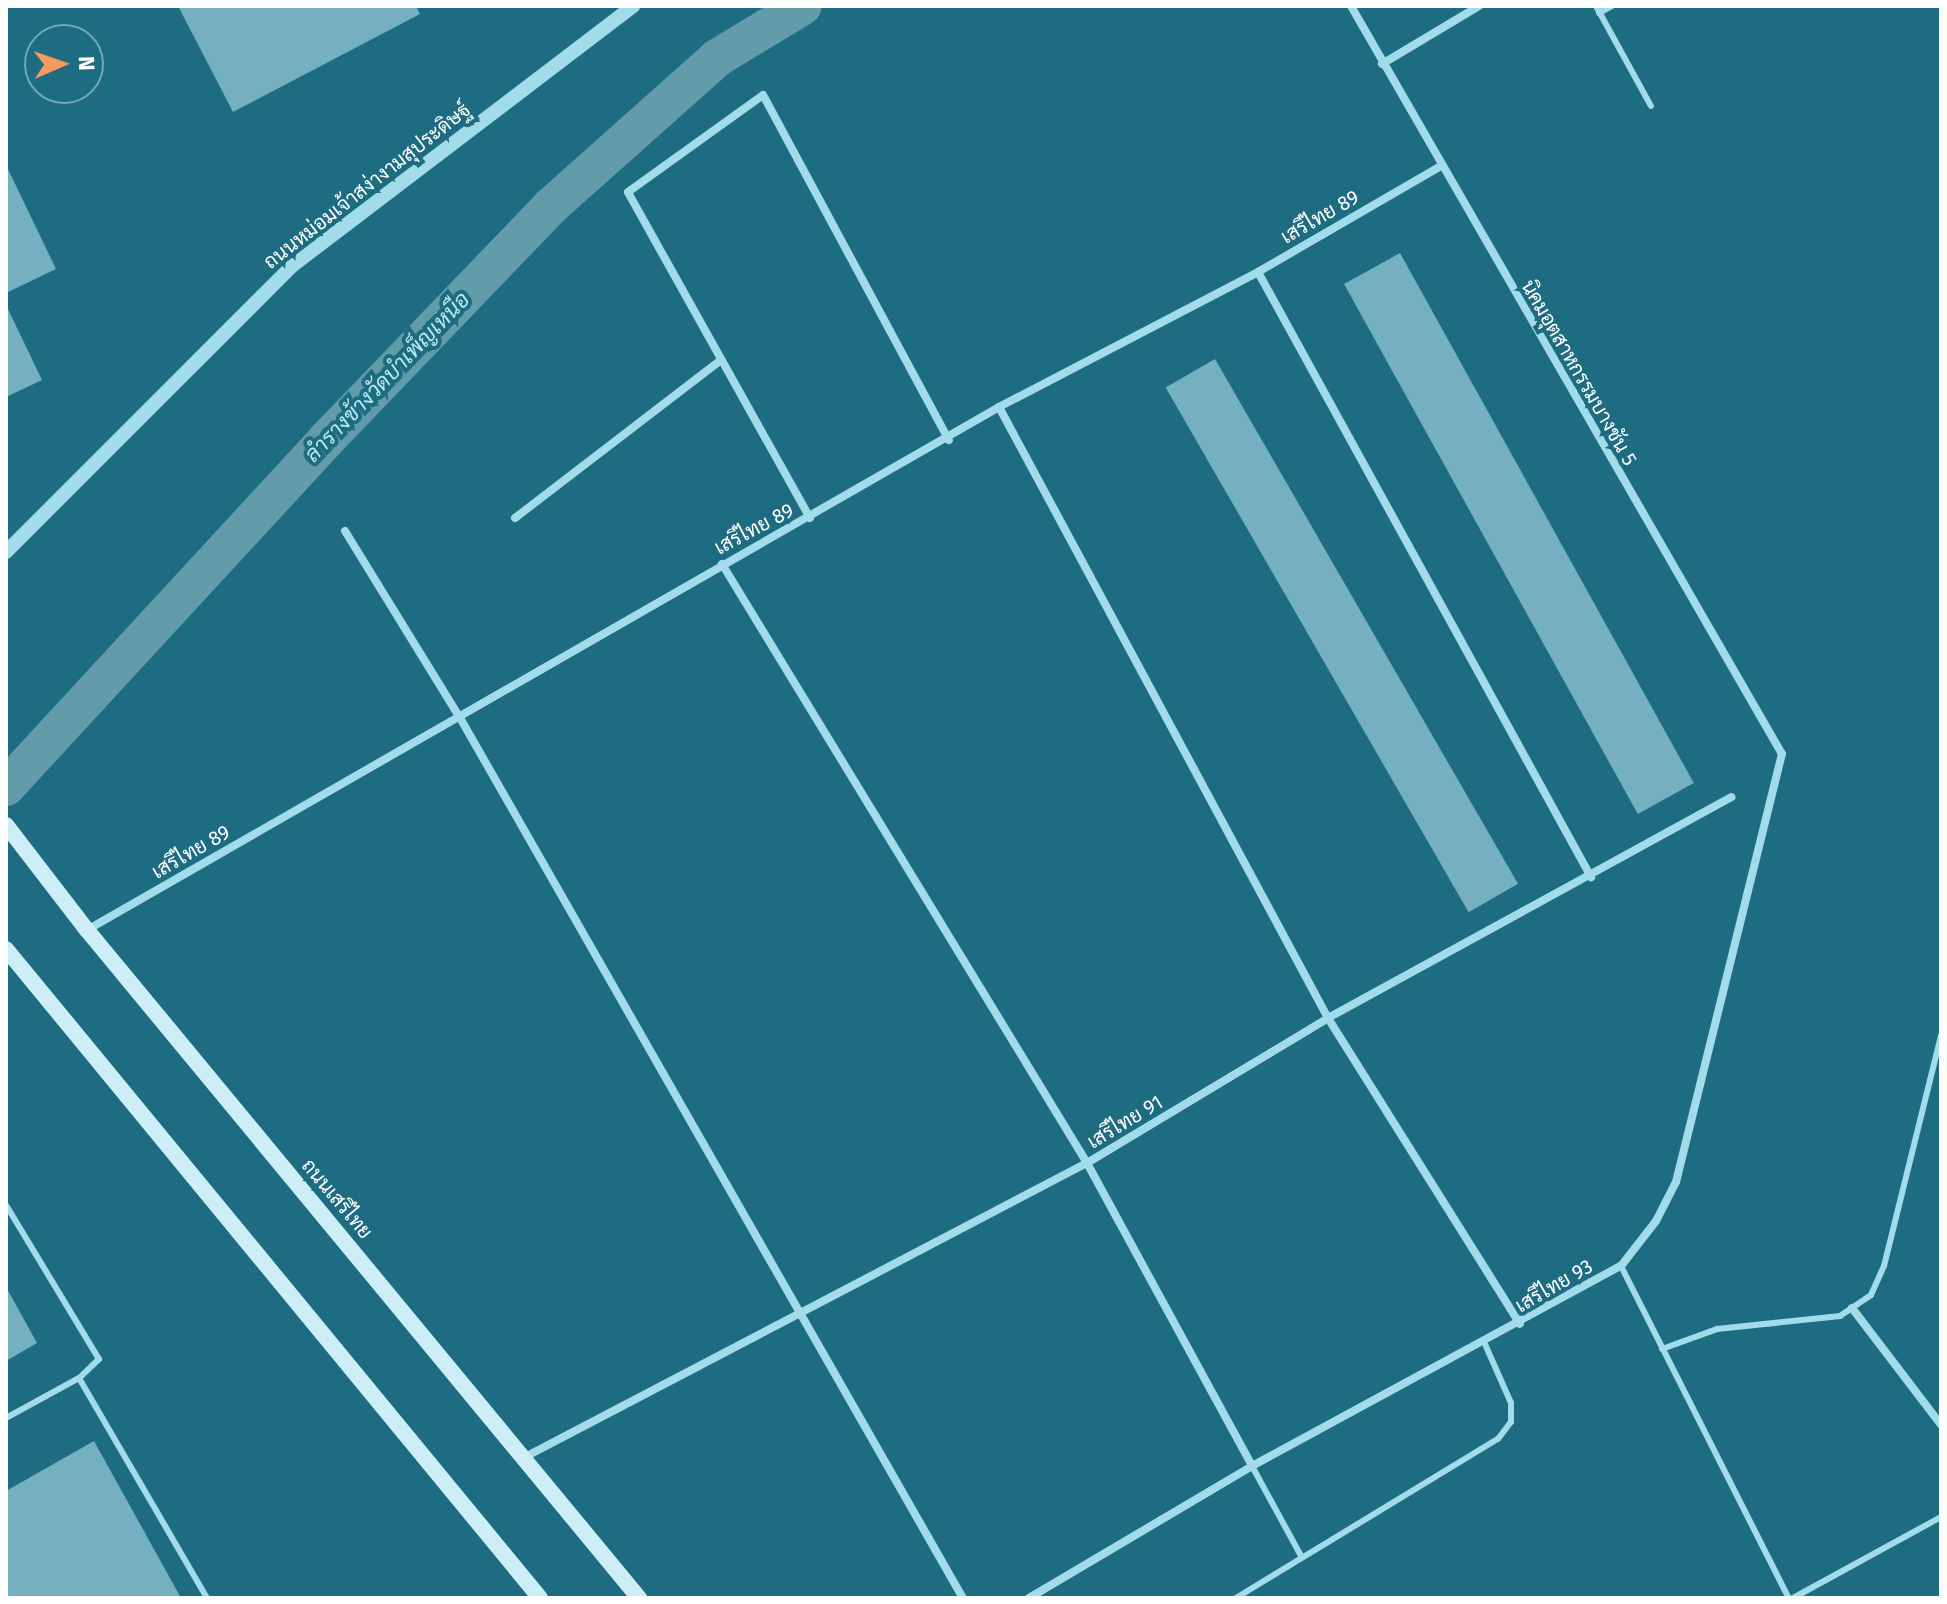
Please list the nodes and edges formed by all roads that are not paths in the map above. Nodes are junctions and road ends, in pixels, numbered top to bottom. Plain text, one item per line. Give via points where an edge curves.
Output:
1 (633, 6) edge
2 (1351, 6) edge
3 (1479, 6) edge
4 (1612, 6) edge
5 (1598, 9) edge
6 (1382, 64) junction
7 (1651, 106) dead end
8 (1441, 166) junction
9 (1258, 272) junction
10 (721, 360) junction
11 (999, 407) junction
12 (949, 440) junction
13 (515, 518) dead end
14 (810, 518) junction
15 (345, 531) dead end
16 (6, 552) edge
17 (722, 564) junction
18 (459, 716) junction
19 (1782, 754) joint
20 (1732, 797) dead end
21 (6, 825) edge
22 (1591, 877) junction
23 (87, 930) junction
24 (6, 949) edge
25 (1328, 1018) junction
26 (1941, 1035) edge
27 (1087, 1163) junction
28 (6, 1205) edge
29 (1621, 1266) junction
30 (1852, 1308) junction
31 (801, 1313) junction
32 (1520, 1324) junction
33 (1485, 1344) junction
34 (1662, 1349) junction
35 (79, 1378) junction
36 (6, 1418) edge
37 (1941, 1425) edge
38 (525, 1457) junction
39 (1252, 1466) junction
40 (1941, 1517) edge
41 (1301, 1556) junction
42 (207, 1598) edge
43 (540, 1598) edge
44 (639, 1598) edge
45 (963, 1598) edge
46 (1029, 1598) edge
47 (1236, 1598) edge
48 (1791, 1598) edge

1 - 16 street, ถนนหม่อมเจ้าสง่างามสุประดิษฐ์ via 292,266
2 - 6 street, นิคมอุตสาหกรรมบางชัน 5
3 - 6 street
4 - 5 lane
5 - 7 lane
6 - 8 street, นิคมอุตสาหกรรมบางชัน 5
8 - 9 street, เสรีไทย 89
8 - 19 street, นิคมอุตสาหกรรมบางชัน 5
9 - 11 street, เสรีไทย 89
9 - 22 street
10 - 12 street via 628,192 763,95
10 - 13 street
10 - 14 street
11 - 12 street, เสรีไทย 89
11 - 25 street
12 - 14 street, เสรีไทย 89
14 - 17 street, เสรีไทย 89
15 - 18 street
17 - 18 street, เสรีไทย 89
17 - 27 street
18 - 23 street, เสรีไทย 89
18 - 31 street
19 - 29 street, เสรีไทย 93 via 1676,1182 1656,1221
20 - 22 street, เสรีไทย 91
21 - 23 main road, ถนนเสรีไทย
22 - 25 street, เสรีไทย 91
23 - 38 main road, ถนนเสรีไทย
24 - 43 main road
25 - 27 street, เสรีไทย 91
25 - 32 street
26 - 30 lane via 1884,1266 1871,1295
27 - 31 street, เสรีไทย 91
27 - 39 street
28 - 35 lane via 98,1350 99,1359
29 - 32 street, เสรีไทย 93
29 - 34 lane
30 - 34 lane via 1840,1316 1717,1329
30 - 37 street
31 - 38 street, เสรีไทย 91
31 - 45 street
32 - 33 street, เสรีไทย 93
33 - 39 street, เสรีไทย 93
33 - 41 lane via 1511,1403 1511,1422 1498,1439
34 - 48 lane
35 - 36 lane
35 - 42 lane
38 - 44 main road, ถนนเสรีไทย
39 - 41 lane
39 - 46 street, เสรีไทย 93
40 - 48 lane
41 - 47 lane

